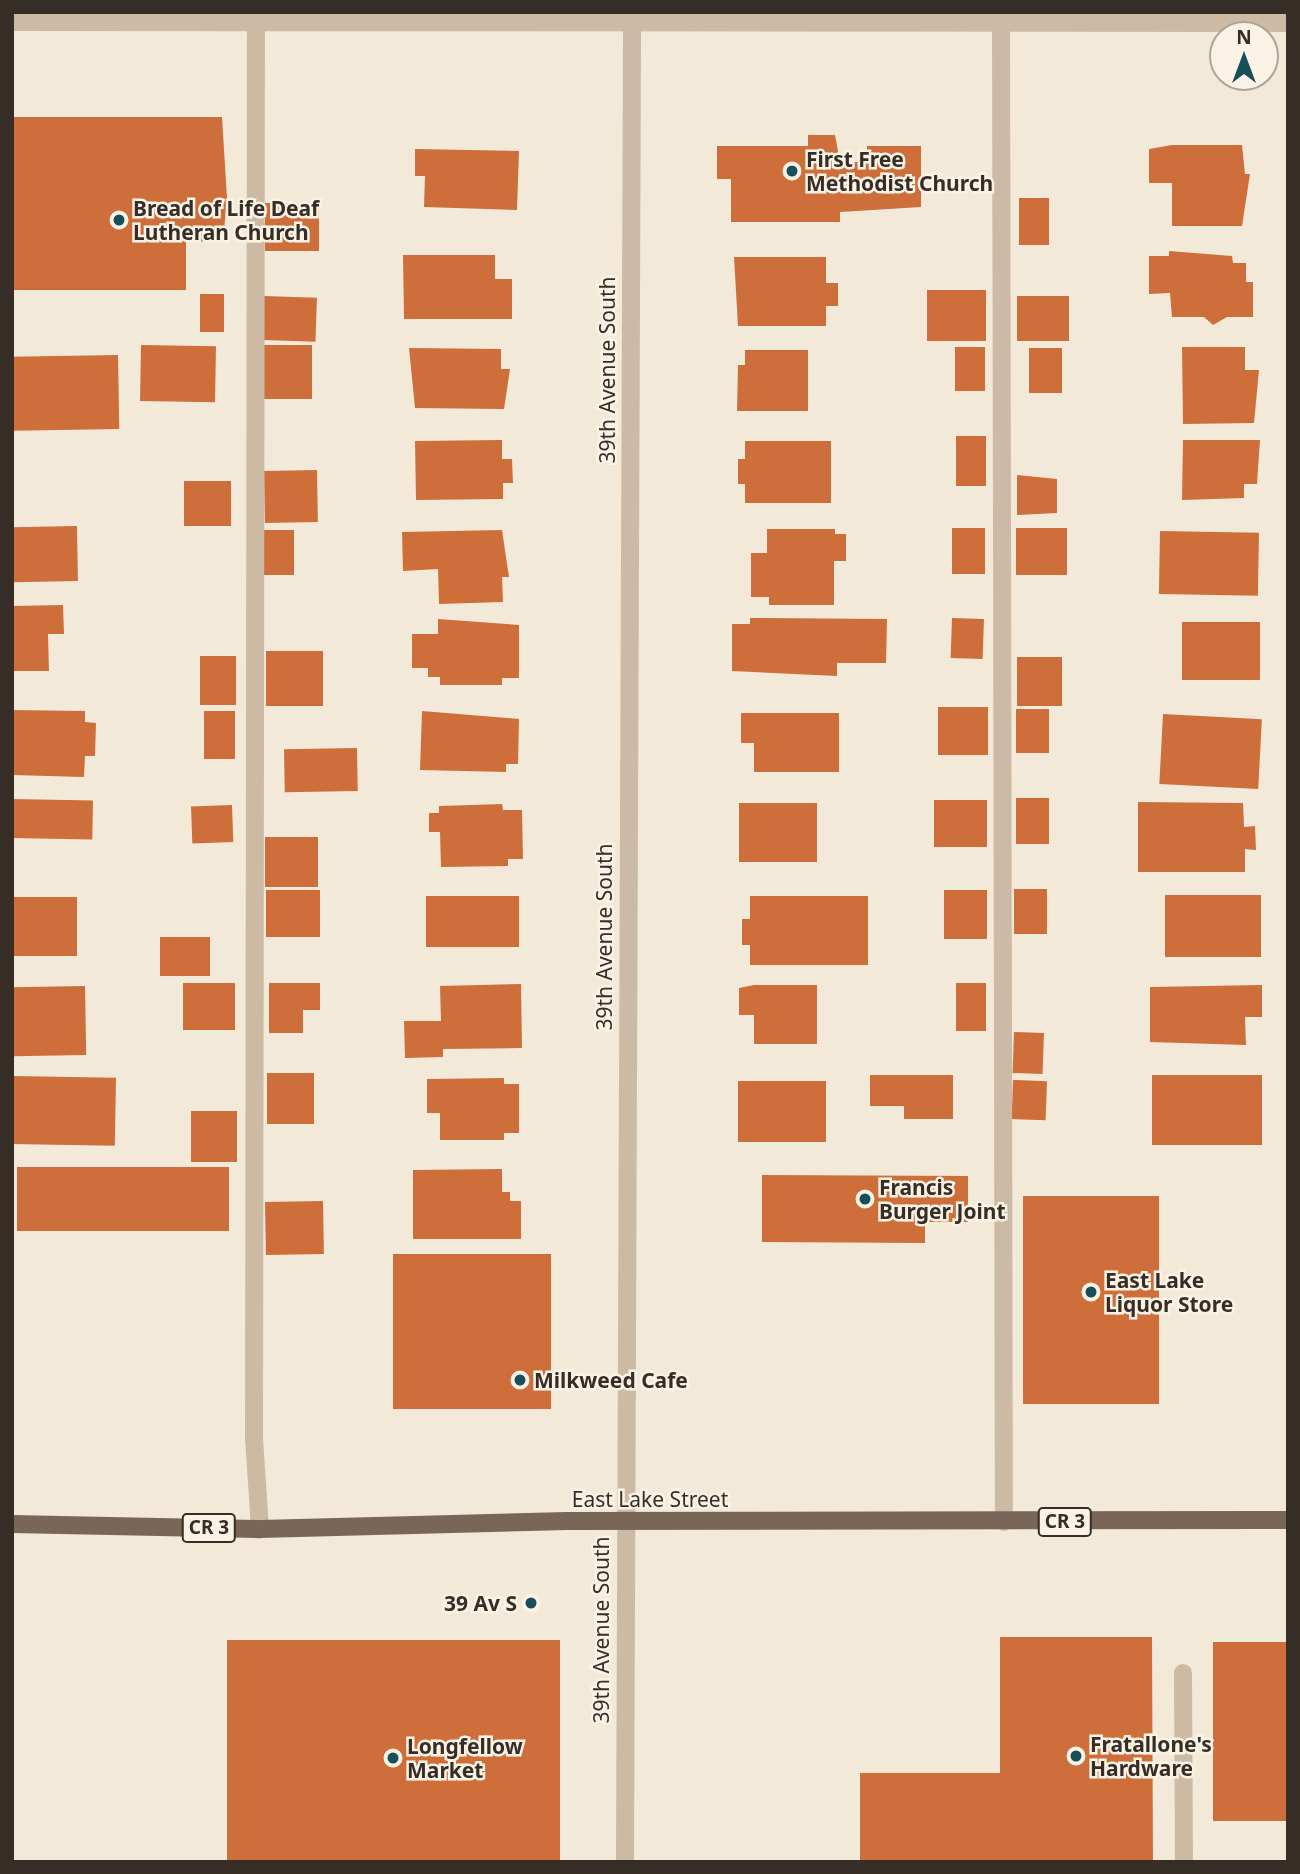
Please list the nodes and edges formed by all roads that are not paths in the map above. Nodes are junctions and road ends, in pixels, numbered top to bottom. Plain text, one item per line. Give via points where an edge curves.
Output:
1 (256, 17) edge
2 (632, 17) edge
3 (1001, 17) edge
4 (12, 22) edge
5 (1288, 23) edge
6 (623, 1521) junction
7 (1288, 1521) edge
8 (1004, 1522) junction
9 (12, 1524) edge
10 (260, 1529) junction
11 (1183, 1673) dead end
12 (625, 1862) edge
13 (1184, 1862) edge

1 - 2 street
1 - 4 street
1 - 10 street via 254,1438
2 - 3 street
2 - 6 street, 39th Avenue South
3 - 5 street
3 - 8 street
6 - 8 main road, East Lake Street / CR 3
6 - 10 main road, East Lake Street / CR 3
6 - 12 street, 39th Avenue South
7 - 8 main road, East Lake Street / CR 3
9 - 10 main road, East Lake Street / CR 3
11 - 13 street

